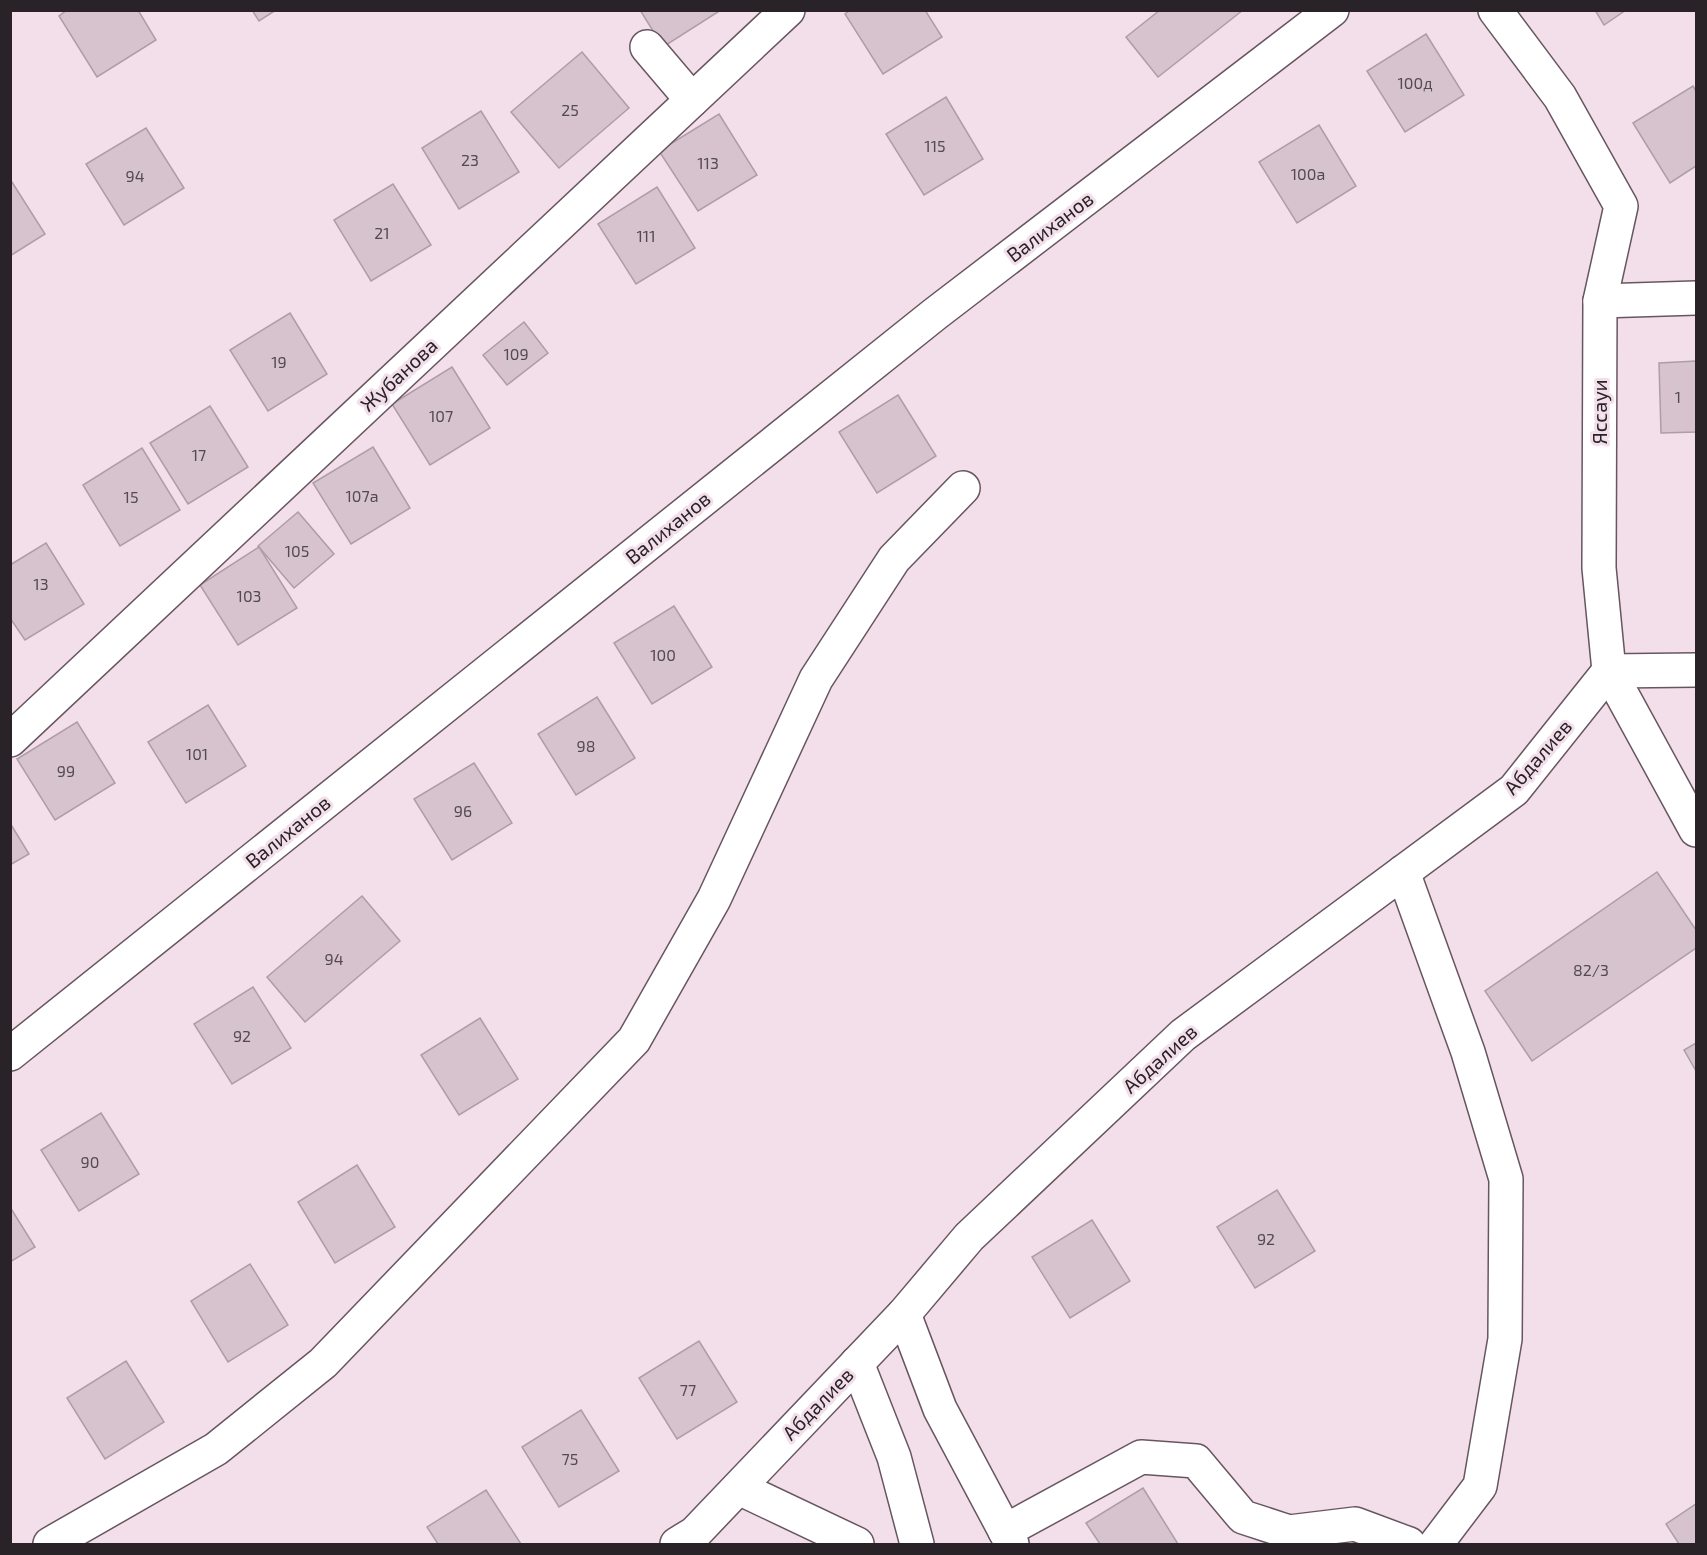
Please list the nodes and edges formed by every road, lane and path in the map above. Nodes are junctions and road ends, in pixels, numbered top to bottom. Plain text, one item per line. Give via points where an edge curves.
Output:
1 (788, 10) edge
2 (1332, 10) edge
3 (1495, 10) edge
4 (647, 47) dead end
5 (692, 100) junction
6 (1696, 298) edge
7 (1600, 301) junction
8 (963, 488) dead end
9 (1696, 670) edge
10 (1609, 671) junction
11 (10, 740) edge
12 (1696, 830) edge
13 (1403, 872) junction
14 (10, 1054) edge
15 (904, 1314) junction
16 (857, 1363) junction
17 (739, 1488) junction
18 (1008, 1538) edge
19 (50, 1545) edge
20 (677, 1545) edge
21 (857, 1545) edge
22 (917, 1545) edge
23 (1409, 1545) edge
24 (1436, 1545) edge

1 - 5 street, Жубанова
2 - 14 street, Валиханов via 935,314
3 - 7 street, Яссауи via 1560,97 1621,206
4 - 5 street
5 - 11 street, Жубанова
6 - 7 street
7 - 10 street, Яссауи via 1599,568
8 - 19 street via 894,559 816,679 714,899 634,1040 322,1363 216,1449
9 - 10 street
10 - 12 street, Яссауи
10 - 13 street, Абдалиев via 1514,790
13 - 15 street, Абдалиев via 1183,1035 969,1238
13 - 24 street via 1468,1052 1506,1179 1505,1339 1479,1486
15 - 16 street, Абдалиев
15 - 18 street via 940,1409
16 - 17 street, Абдалиев
16 - 22 street via 894,1456
17 - 20 street, Абдалиев via 695,1533
17 - 21 street
18 - 23 street via 1142,1457 1196,1461 1244,1517 1289,1532 1355,1524

